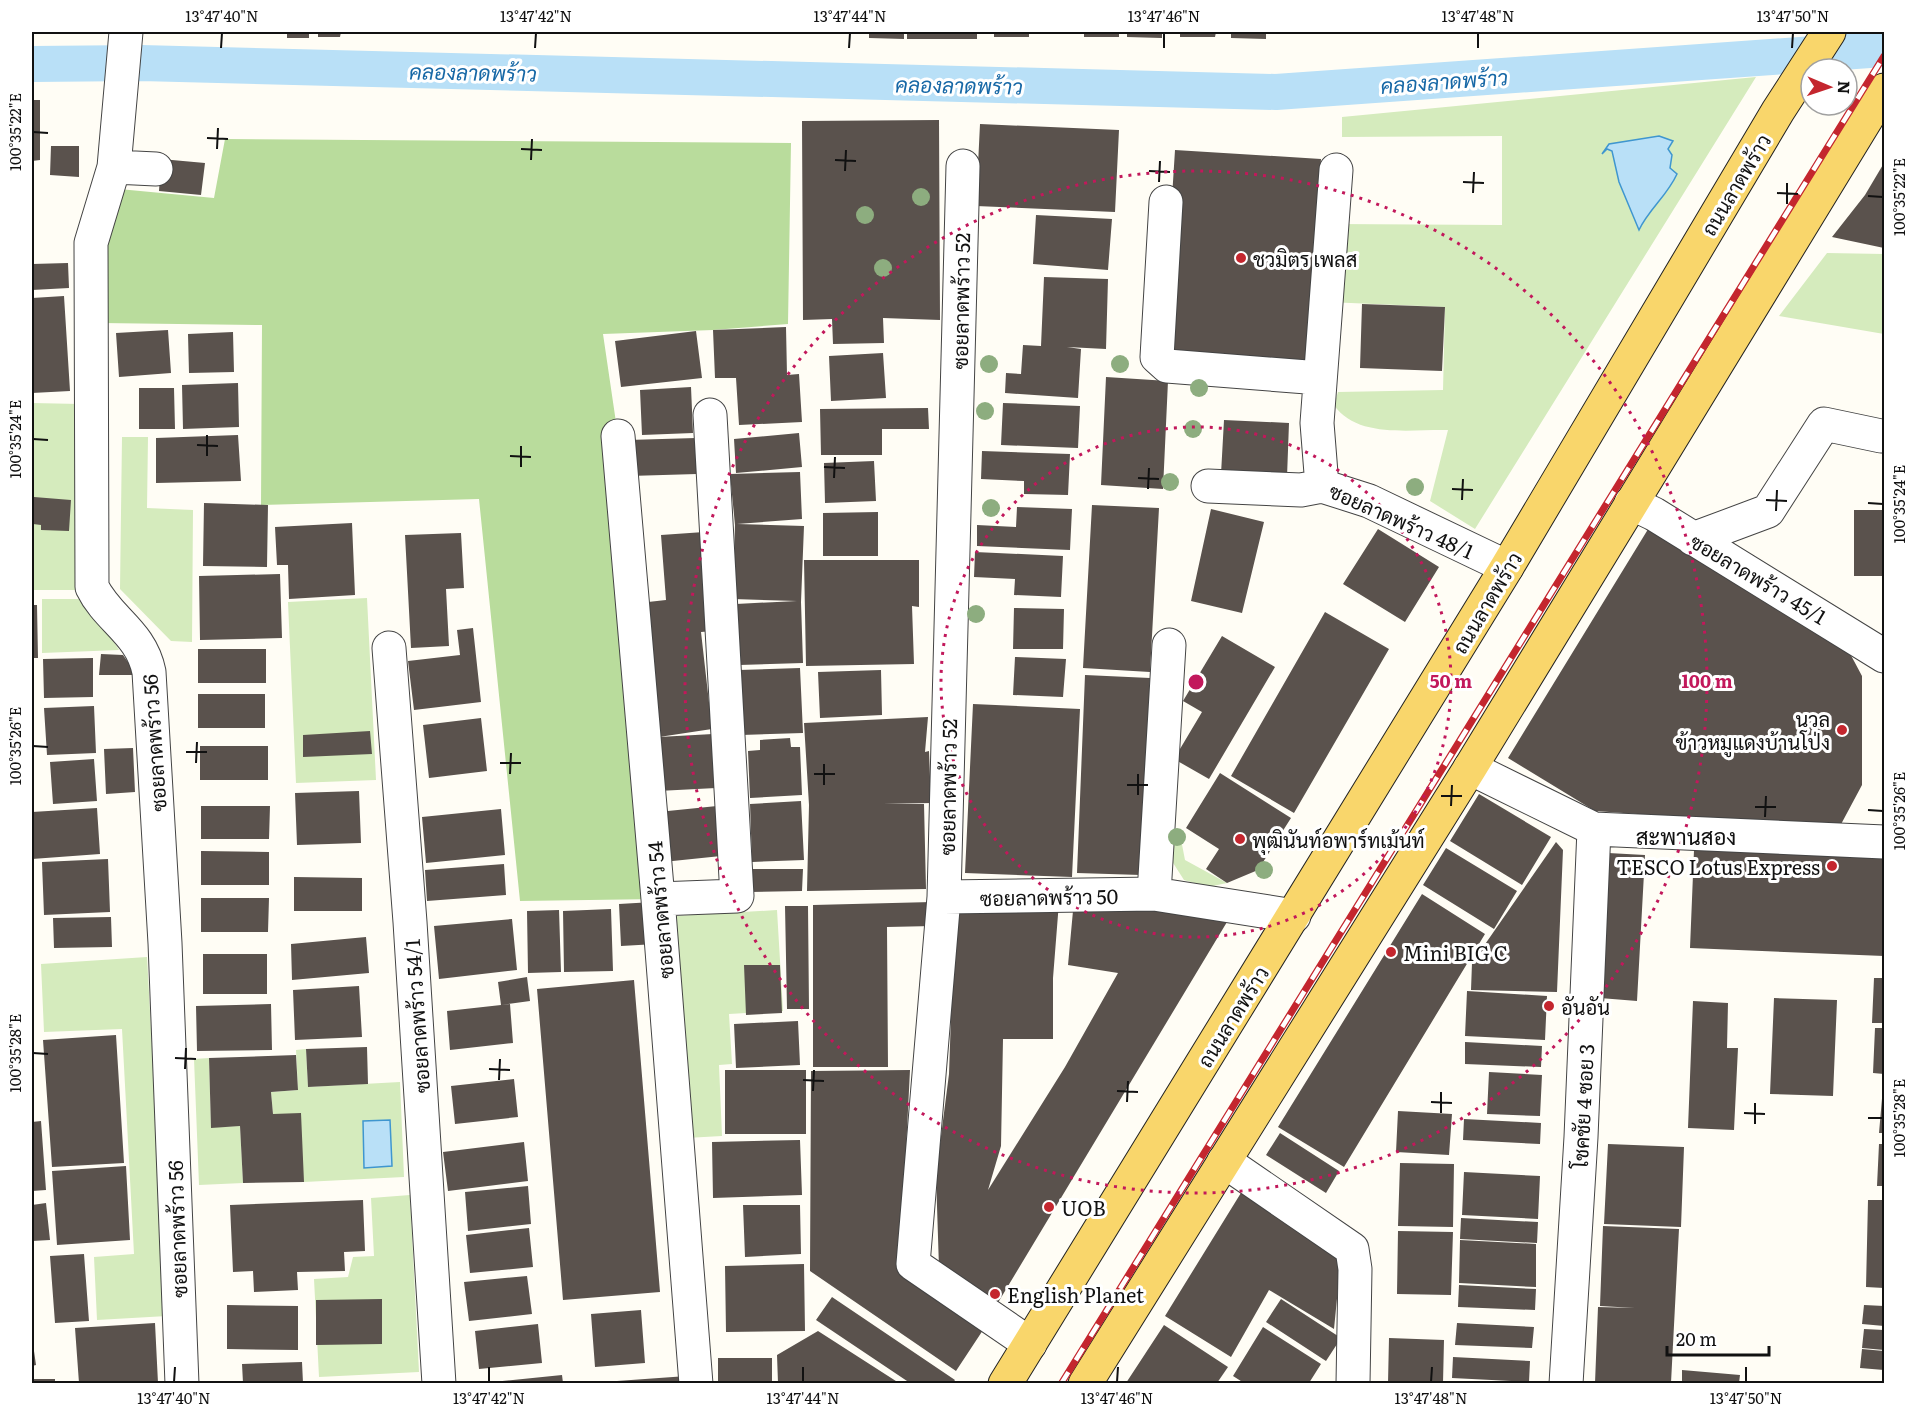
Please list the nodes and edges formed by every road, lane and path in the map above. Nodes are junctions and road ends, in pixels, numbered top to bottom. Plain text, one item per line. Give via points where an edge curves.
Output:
1 (126, 32) edge
2 (1829, 32) edge
3 (1878, 101) edge
4 (963, 166) dead end
5 (114, 167) junction
6 (156, 169) dead end
7 (1336, 170) dead end
8 (1166, 202) dead end
9 (1320, 378) junction
10 (710, 415) dead end
11 (618, 436) dead end
12 (1881, 436) dead end
13 (1208, 486) dead end
14 (1322, 486) junction
15 (1631, 503) junction
16 (1693, 539) junction
17 (1508, 567) junction
18 (1169, 645) dead end
19 (389, 648) dead end
20 (1884, 656) edge
21 (1470, 768) junction
22 (1594, 829) junction
23 (1884, 842) edge
24 (1154, 894) junction
25 (944, 897) junction
26 (658, 899) junction
27 (1294, 916) junction
28 (1224, 1161) junction
29 (1030, 1344) junction
30 (1350, 1378) edge
31 (182, 1383) edge
32 (439, 1383) edge
33 (696, 1383) edge
34 (1005, 1383) edge
35 (1085, 1383) edge
36 (1566, 1383) edge

1 - 5 street, ซอยลาดพร้าว 56
2 - 17 main road, ถนนลาดพร้าว
3 - 15 main road
4 - 25 street, ซอยลาดพร้าว 52
5 - 6 street
5 - 31 street, ซอยลาดพร้าว 56 via 91,243 92,587 137,641 149,672
7 - 9 street, ซอยลาดพร้าว 48/1
8 - 9 street via 1157,357 1161,363
9 - 14 street, ซอยลาดพร้าว 48/1 via 1317,423
10 - 26 street via 738,896
11 - 26 street, ซอยลาดพร้าว 54
12 - 16 street via 1824,424 1768,512
13 - 14 street via 1301,490
14 - 17 street, ซอยลาดพร้าว 48/1 via 1370,501
15 - 16 street, ซอยลาดพร้าว 45/1
15 - 21 main road
16 - 20 street, ซอยลาดพร้าว 45/1
17 - 27 main road, ถนนลาดพร้าว
18 - 24 street
19 - 32 street, ซอยลาดพร้าว 54/1
21 - 22 street
21 - 28 main road
22 - 23 street
22 - 36 street, โชคชัย 4 ซอย 3
24 - 25 street, ซอยลาดพร้าว 50
24 - 27 street, ซอยลาดพร้าว 50
25 - 29 street, ซอยลาดพร้าว 52 via 913,1264
26 - 33 street, ซอยลาดพร้าว 54
27 - 29 main road, ถนนลาดพร้าว
28 - 30 street via 1352,1249 1355,1269
28 - 35 main road
29 - 34 main road, ถนนลาดพร้าว

